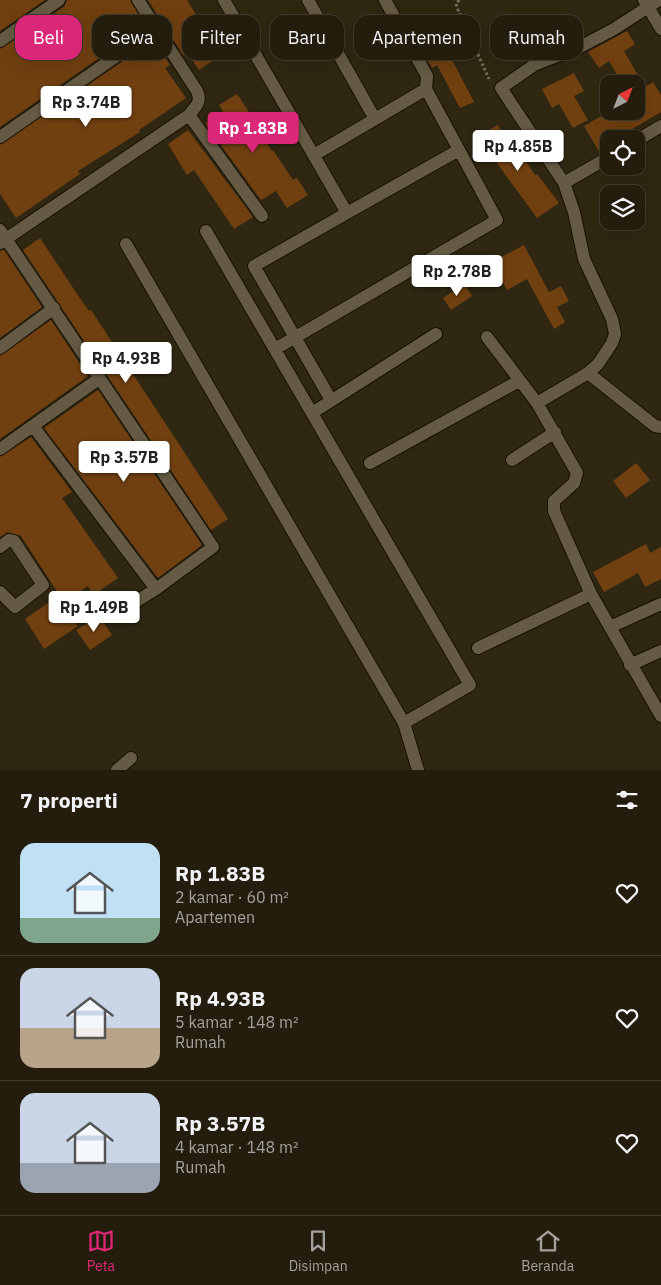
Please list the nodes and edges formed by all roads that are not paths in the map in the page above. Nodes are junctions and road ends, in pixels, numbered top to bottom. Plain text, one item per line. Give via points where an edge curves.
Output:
1 (59, 0) edge
2 (138, 0) edge
3 (224, 0) edge
4 (308, 0) edge
5 (385, 0) edge
6 (659, 0) edge
7 (646, 4) edge
8 (148, 15) edge
9 (661, 29) edge
10 (0, 40) edge
11 (172, 52) edge
12 (111, 60) edge
13 (426, 89) junction
14 (189, 114) junction
15 (375, 119) junction
16 (661, 126) edge
17 (645, 136) edge
18 (0, 137) edge
19 (459, 150) junction
20 (314, 156) junction
21 (600, 162) edge
22 (564, 183) junction
23 (347, 213) junction
24 (262, 216) dead end
25 (206, 231) dead end
26 (2, 238) edge
27 (126, 244) dead end
28 (54, 308) junction
29 (436, 334) dead end
30 (487, 336) dead end
31 (295, 338) junction
32 (0, 348) edge
33 (275, 349) junction
34 (588, 373) junction
35 (100, 378) junction
36 (519, 382) junction
37 (331, 400) junction
38 (537, 403) junction
39 (312, 413) junction
40 (33, 426) junction
41 (661, 427) edge
42 (554, 432) junction
43 (0, 449) edge
44 (512, 460) dead end
45 (370, 463) dead end
46 (0, 547) edge
47 (156, 589) junction
48 (0, 592) edge
49 (591, 594) junction
50 (661, 604) edge
51 (127, 607) dead end
52 (610, 627) junction
53 (478, 648) dead end
54 (661, 651) edge
55 (630, 665) junction
56 (661, 716) edge
57 (404, 723) junction
58 (131, 758) dead end
59 (117, 770) edge
60 (418, 770) edge

1 - 10 street
2 - 8 street
3 - 20 street
4 - 15 street
5 - 13 street via 427,76
6 - 7 street
7 - 9 street
7 - 22 street via 580,47 534,66 501,88
11 - 14 street via 200,97
12 - 18 street
13 - 15 street
13 - 19 street
14 - 24 street
14 - 26 street
15 - 20 street
16 - 17 street
19 - 23 street
19 - 31 street via 496,220
20 - 23 street
21 - 22 street
22 - 34 street via 584,259 612,319 615,334 605,356
23 - 31 street via 254,266
25 - 33 street
26 - 28 street
27 - 57 street
28 - 32 street
28 - 35 street
29 - 37 street
30 - 36 street
31 - 33 street
31 - 37 street
33 - 39 street
34 - 38 street
34 - 41 street via 655,426
35 - 40 street
35 - 47 street via 213,547
36 - 38 street
36 - 45 street
37 - 39 street
38 - 42 street
39 - 57 street via 470,685
40 - 43 street
40 - 47 street
42 - 44 street
42 - 49 street via 577,473 574,483 556,498 552,507
46 - 48 street via 14,541 43,585 15,607
47 - 51 street
49 - 52 street
49 - 53 street
50 - 52 street
52 - 55 street
54 - 55 street
55 - 56 street
57 - 60 street
58 - 59 street

